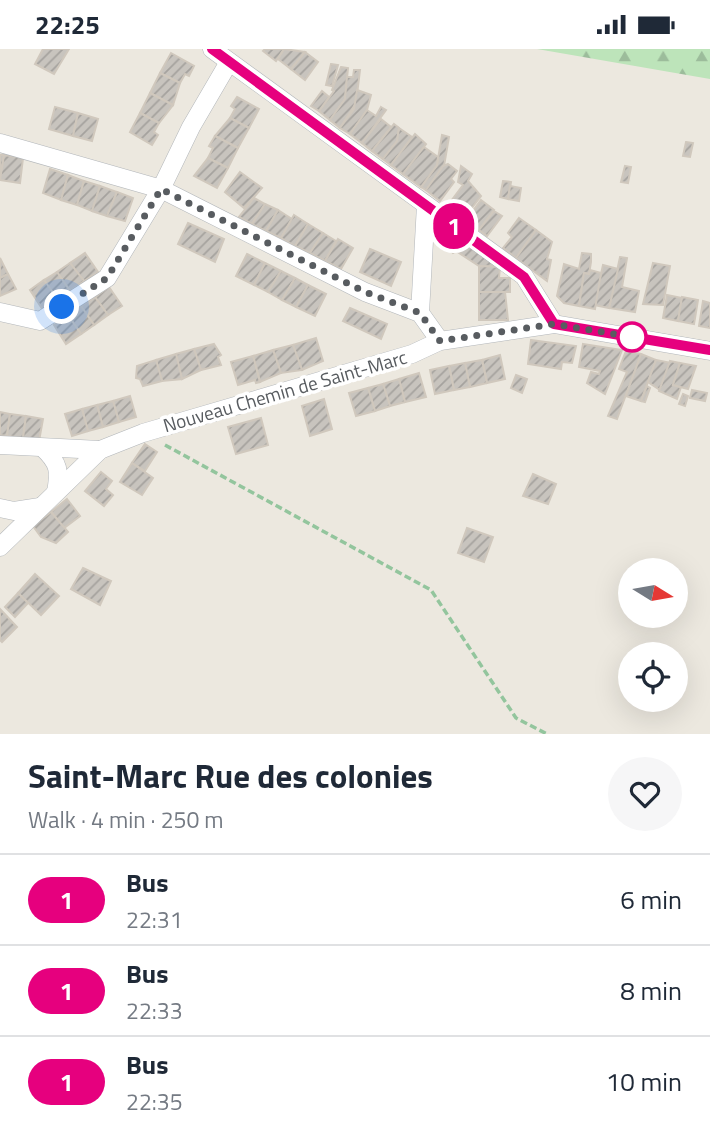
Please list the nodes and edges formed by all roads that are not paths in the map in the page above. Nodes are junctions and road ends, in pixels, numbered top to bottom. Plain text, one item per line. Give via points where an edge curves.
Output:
1 (212, 49) edge
2 (229, 62) junction
3 (0, 143) edge
4 (161, 189) junction
5 (426, 205) junction
6 (0, 312) edge
7 (420, 313) junction
8 (554, 324) junction
9 (440, 341) junction
10 (710, 351) edge
11 (0, 445) edge
12 (43, 449) junction
13 (100, 450) junction
14 (56, 492) junction
15 (40, 507) junction
16 (0, 508) edge
17 (3, 537) edge

1 - 2 street
2 - 4 street
2 - 5 street
3 - 4 street
4 - 6 street via 107,278 40,321
4 - 7 street via 365,292
5 - 7 street
5 - 8 street via 524,277
7 - 9 street
8 - 9 street, Nouveau Chemin de Saint-Marc
8 - 10 street, Nouveau Chemin de Saint-Marc
9 - 13 street, Nouveau Chemin de Saint-Marc via 412,354 143,433
11 - 12 street
12 - 13 street
12 - 14 street via 60,470
13 - 14 street
14 - 15 street
15 - 16 street
15 - 17 street

